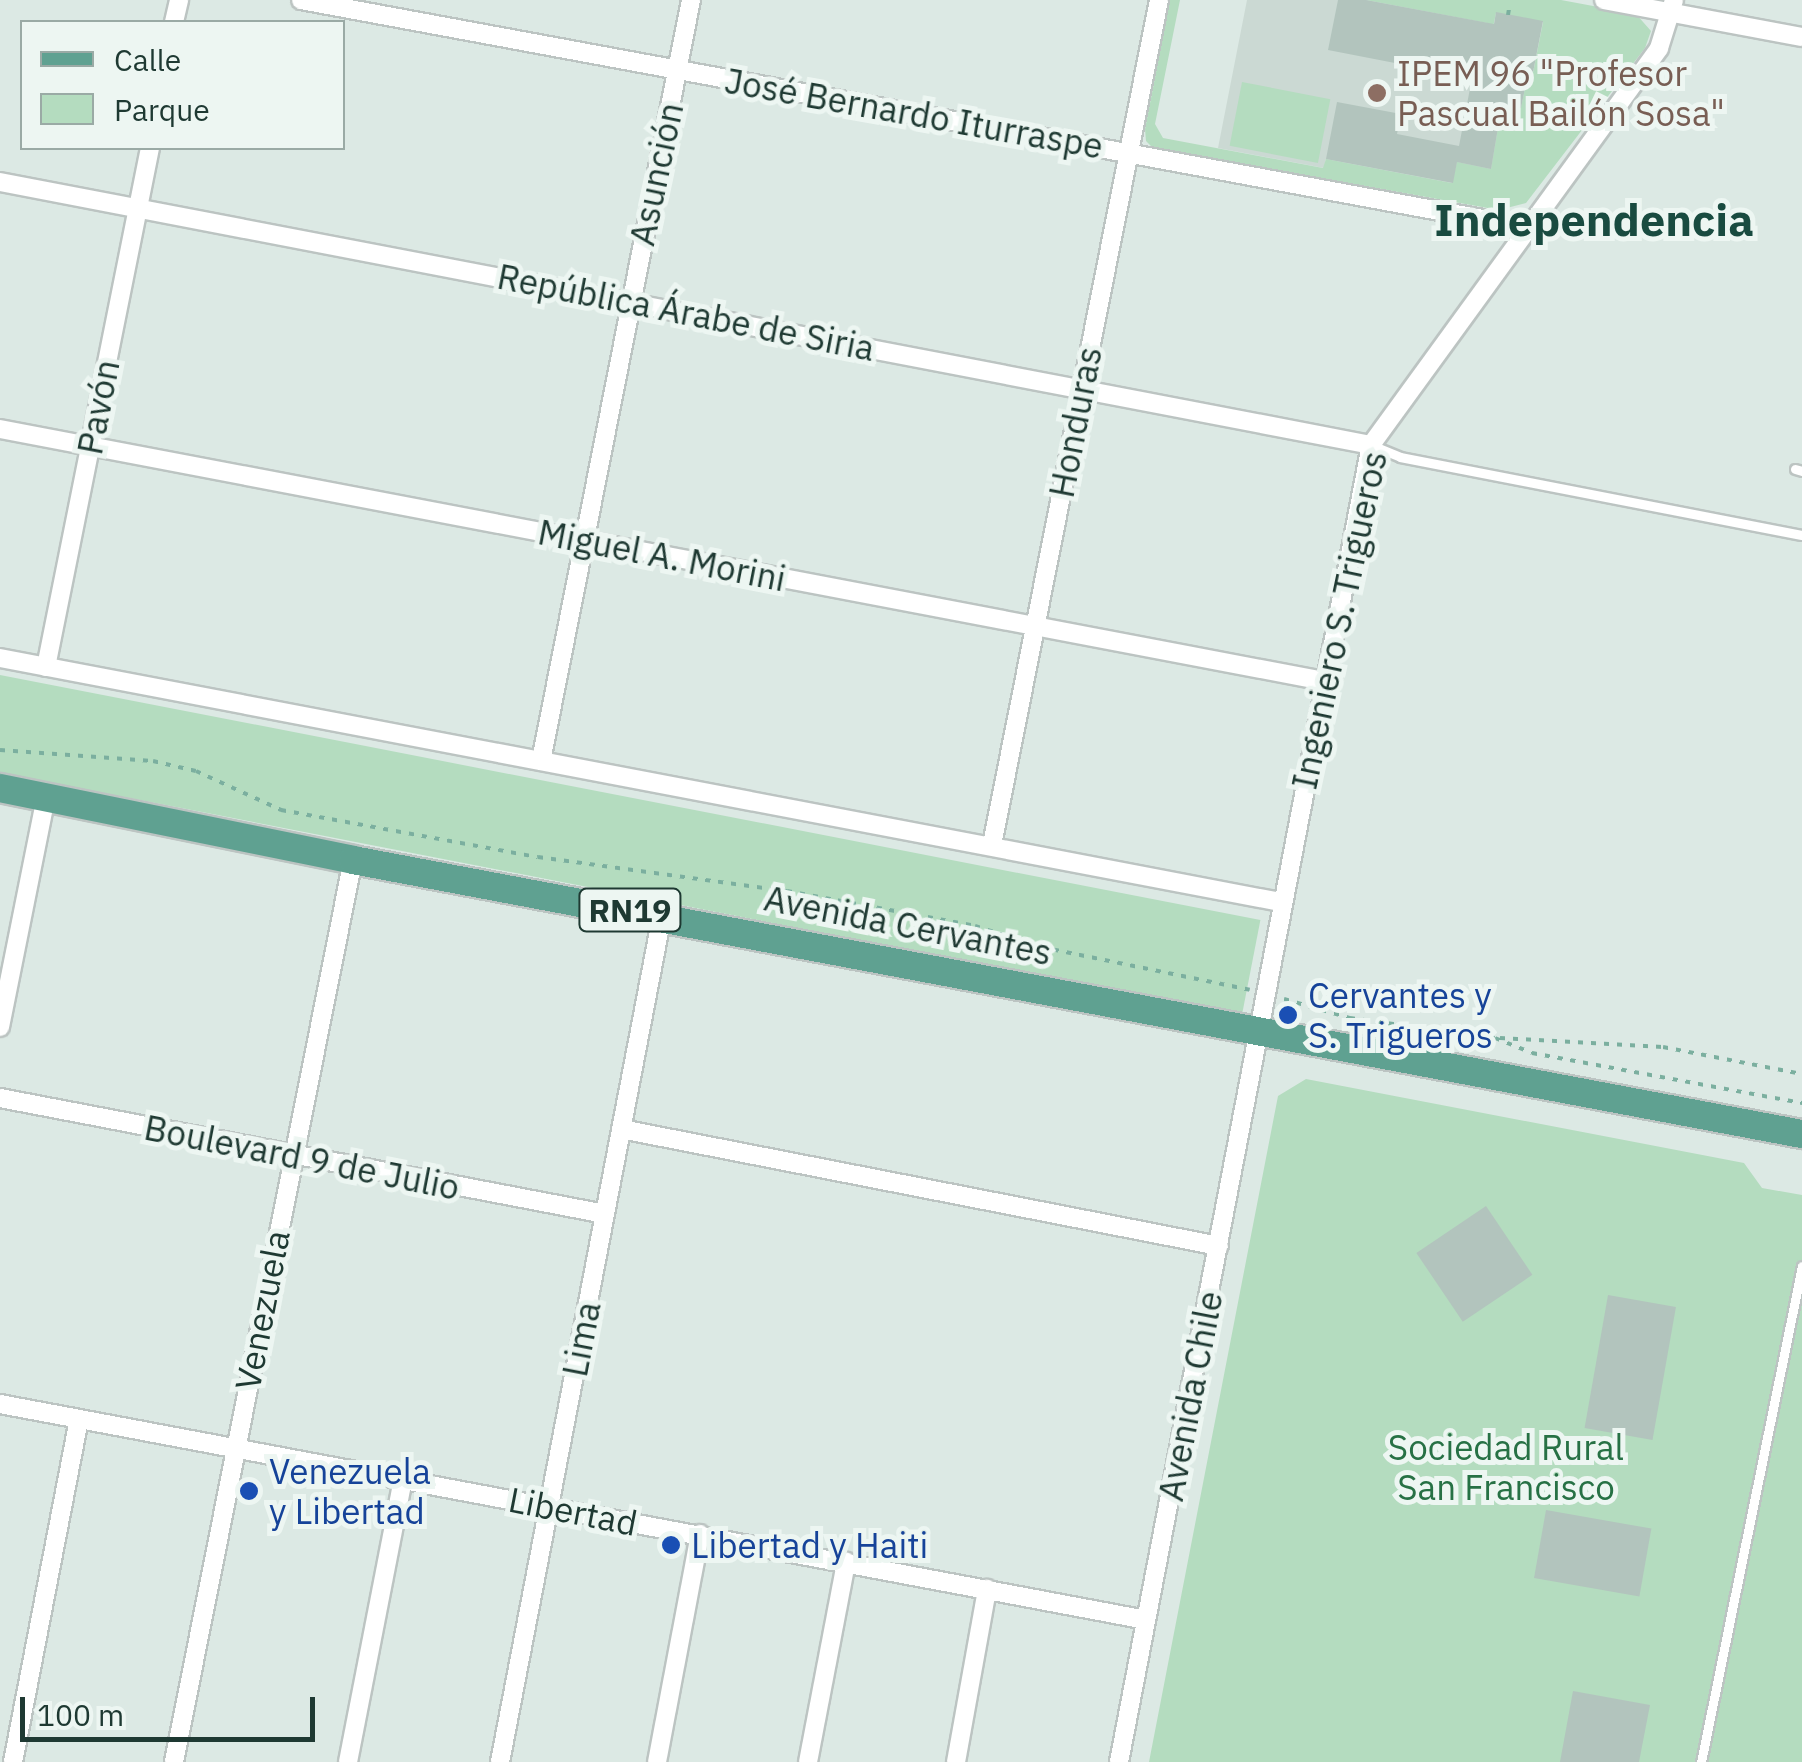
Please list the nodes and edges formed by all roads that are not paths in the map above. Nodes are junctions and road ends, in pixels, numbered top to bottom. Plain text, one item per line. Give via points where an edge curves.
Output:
1 (301, 0) edge
2 (691, 0) edge
3 (1159, 0) edge
4 (1604, 0) edge
5 (1673, 7) edge
6 (1802, 37) edge
7 (678, 70) junction
8 (150, 150) edge
9 (1128, 152) junction
10 (0, 182) edge
11 (138, 208) junction
12 (1526, 227) junction
13 (630, 302) junction
14 (1082, 387) junction
15 (0, 430) edge
16 (1371, 445) junction
17 (90, 447) junction
18 (1802, 535) edge
19 (585, 541) junction
20 (1034, 625) junction
21 (0, 658) edge
22 (46, 667) junction
23 (1323, 681) junction
24 (540, 761) junction
25 (0, 788) edge
26 (46, 797) junction
27 (992, 845) junction
28 (353, 860) junction
29 (1280, 902) junction
30 (662, 916) junction
31 (0, 1027) edge
32 (1260, 1031) junction
33 (0, 1098) edge
34 (622, 1129) junction
35 (1802, 1134) edge
36 (292, 1156) junction
37 (604, 1214) junction
38 (1219, 1246) junction
39 (1802, 1266) edge
40 (0, 1404) edge
41 (79, 1418) junction
42 (234, 1449) junction
43 (403, 1479) junction
44 (549, 1506) junction
45 (700, 1534) junction
46 (846, 1562) junction
47 (987, 1589) junction
48 (1146, 1620) junction
49 (13, 1762) edge
50 (174, 1762) edge
51 (348, 1762) edge
52 (500, 1762) edge
53 (657, 1762) edge
54 (808, 1762) edge
55 (956, 1762) edge
56 (1119, 1762) edge
57 (1701, 1762) edge

1 - 7 street, José Bernardo Iturraspe
2 - 7 street, Asunción
3 - 9 street, Honduras
4 - 5 street
5 - 6 street
5 - 12 street, Ingeniero S. Trigueros via 1658,48
7 - 9 street, José Bernardo Iturraspe
7 - 13 street, Asunción
8 - 11 street, Pavón
9 - 12 street, José Bernardo Iturraspe
9 - 14 street, Honduras
10 - 11 street, República Árabe de Siria
11 - 13 street, República Árabe de Siria
11 - 17 street, Pavón
12 - 16 street, Ingeniero S. Trigueros
13 - 14 street, República Árabe de Siria
13 - 19 street, Asunción
14 - 16 street, República Árabe de Siria
14 - 20 street, Honduras
15 - 17 street, Miguel A. Morini
16 - 18 lane via 1400,457
16 - 23 street, Ingeniero S. Trigueros
17 - 19 street, Miguel A. Morini
17 - 22 street, Pavón
19 - 20 street, Miguel A. Morini
19 - 24 street, Asunción
20 - 23 street, Miguel A. Morini
20 - 27 street, Honduras
21 - 22 street
22 - 24 street
23 - 29 street, Ingeniero S. Trigueros
24 - 27 street
25 - 26 main road, Avenida Cervantes / RN19
26 - 28 main road, Avenida Cervantes / RN19
26 - 31 street
27 - 29 street
28 - 30 main road, Avenida Cervantes / RN19
28 - 36 street, Venezuela
29 - 32 street, Ingeniero S. Trigueros
30 - 32 main road, Avenida Cervantes / RN19
30 - 34 street, Lima
32 - 35 main road, Avenida Cervantes / RN19
32 - 38 street, Avenida Chile
33 - 36 street, Boulevard 9 de Julio
34 - 37 street, Lima
34 - 38 street
36 - 37 street, Boulevard 9 de Julio
36 - 42 street, Venezuela
37 - 44 street, Lima
38 - 48 street, Avenida Chile
39 - 57 lane
40 - 41 street, Libertad
41 - 42 street, Libertad
41 - 49 street
42 - 43 street, Libertad
42 - 50 street, Venezuela
43 - 44 street, Libertad
43 - 51 street
44 - 45 street, Libertad
44 - 52 street, Lima
45 - 46 street, Libertad
45 - 53 street
46 - 47 street, Libertad
46 - 54 street
47 - 48 street, Libertad
47 - 55 street
48 - 56 street, Avenida Chile

